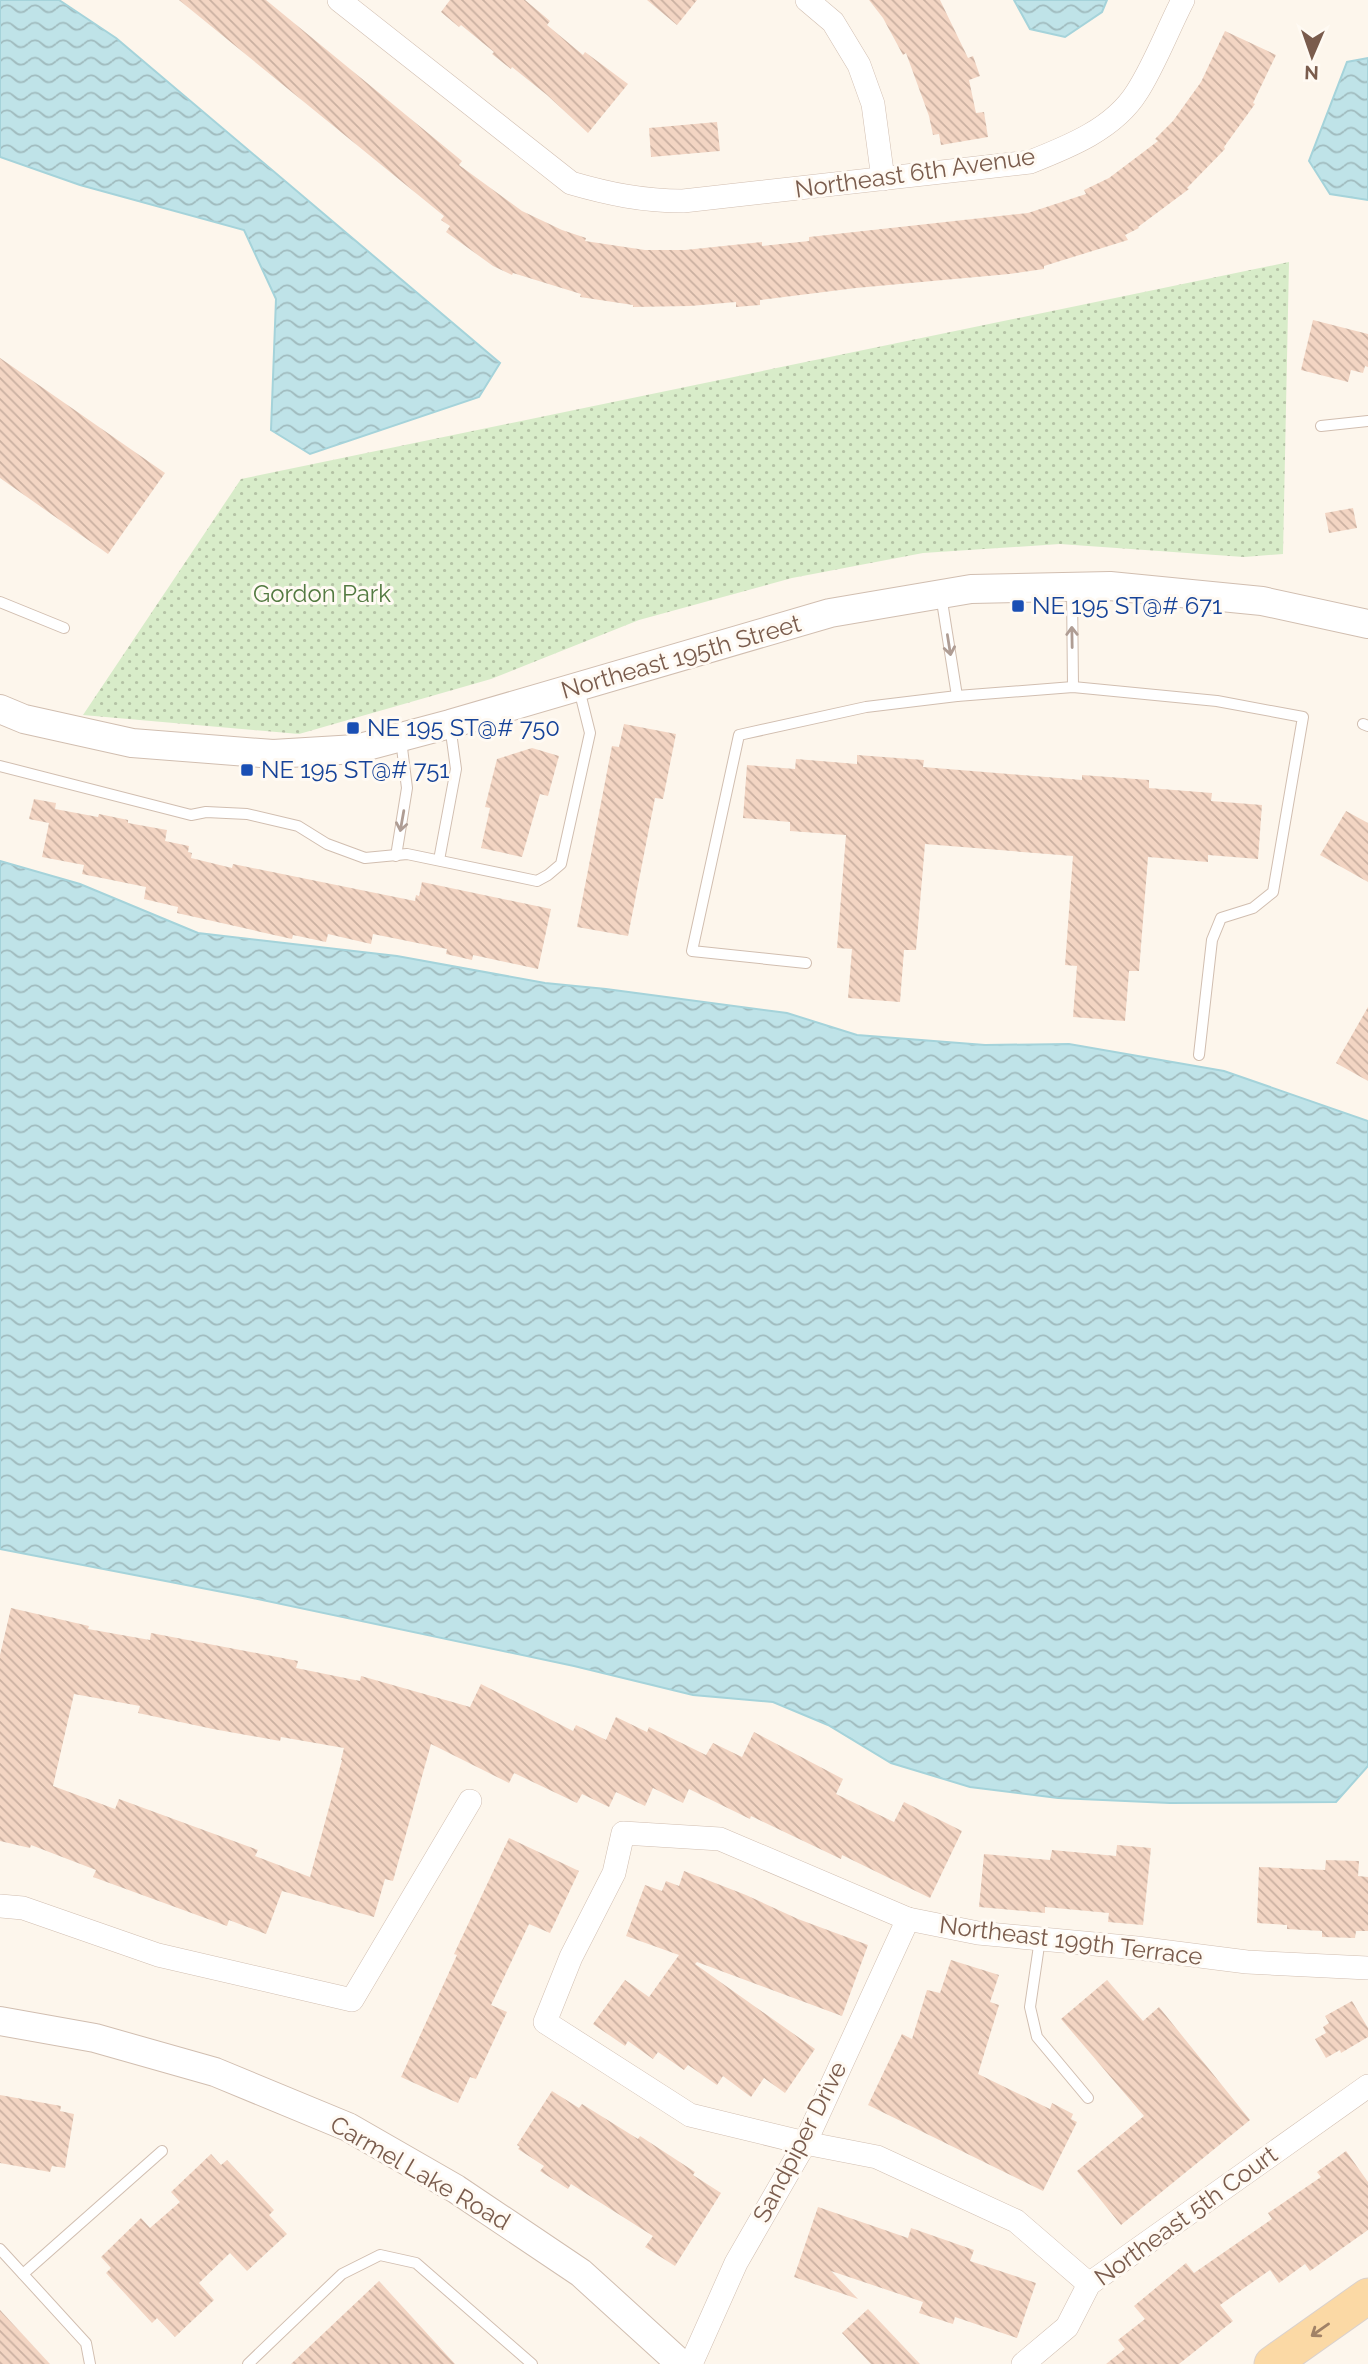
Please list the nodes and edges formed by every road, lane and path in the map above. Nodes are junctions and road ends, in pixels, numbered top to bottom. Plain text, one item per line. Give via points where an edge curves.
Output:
1 (339, 0) edge
2 (807, 0) edge
3 (1182, 0) edge
4 (883, 179) junction
5 (1368, 421) edge
6 (1321, 426) dead end
7 (1072, 587) junction
8 (941, 594) junction
9 (0, 602) edge
10 (1368, 624) edge
11 (64, 628) dead end
12 (579, 686) junction
13 (1073, 687) junction
14 (957, 696) junction
15 (0, 709) edge
16 (450, 724) junction
17 (400, 737) junction
18 (0, 766) edge
19 (396, 856) junction
20 (439, 860) junction
21 (806, 963) dead end
22 (1199, 1055) dead end
23 (470, 1801) dead end
24 (0, 1906) edge
25 (908, 1919) junction
26 (1040, 1939) junction
27 (1368, 1968) edge
28 (0, 2021) edge
29 (1368, 2086) edge
30 (1088, 2098) dead end
31 (805, 2143) junction
32 (162, 2151) dead end
33 (0, 2249) edge
34 (23, 2274) junction
35 (1089, 2284) junction
36 (1368, 2296) edge
37 (90, 2364) edge
38 (248, 2364) edge
39 (531, 2364) edge
40 (681, 2364) edge
41 (691, 2364) edge
42 (1023, 2364) edge
43 (1272, 2364) edge

1 - 4 street, Northeast 6th Avenue via 571,183 612,195 683,201
2 - 4 street via 833,22 859,65 873,104
3 - 4 street, Northeast 6th Avenue via 1137,93 1117,115 1074,145 1030,162
5 - 6 lane
7 - 8 street, Northeast 195th Street
7 - 10 street, Northeast 195th Street via 1111,586 1262,601
13 -> 7 lane
8 - 12 street, Northeast 195th Street via 830,613
8 -> 14 lane
9 - 11 lane
12 - 16 street, Northeast 195th Street
12 - 20 lane via 590,733 561,864 537,881
13 - 14 lane
13 - 22 lane via 1217,701 1303,717 1273,892 1253,908 1222,918 1212,940
14 - 21 lane via 866,707 739,734 692,951
15 - 17 street, Northeast 195th Street via 24,719 132,743 273,754 356,749
16 - 17 street, Northeast 195th Street
16 - 20 lane via 456,769
17 -> 19 lane via 407,788
18 - 19 lane via 191,815 247,814 299,826 327,844 365,858
19 - 20 lane
23 - 24 street via 352,2000 158,1955 23,1908
25 - 26 street, Northeast 199th Terrace
25 - 31 street, Sandpiper Drive
25 - 31 street, Northeast 199th Terrace via 720,1839 623,1833 614,1872 571,1957 545,2022 690,2115
26 - 27 street, Northeast 199th Terrace via 1247,1962
26 - 30 lane via 1030,2007 1037,2037
28 - 40 street, Carmel Lake Road via 95,2038 215,2072 348,2127 456,2189 581,2273
29 - 35 street, Northeast 5th Court
31 - 35 street via 877,2157 1016,2221
31 - 41 street, Sandpiper Drive via 736,2263
32 - 34 lane
33 - 34 lane
34 - 37 lane via 86,2343
35 - 42 street, Northeast 5th Court via 1067,2327
36 -> 43 main road
38 - 39 lane via 342,2274 380,2255 416,2263

